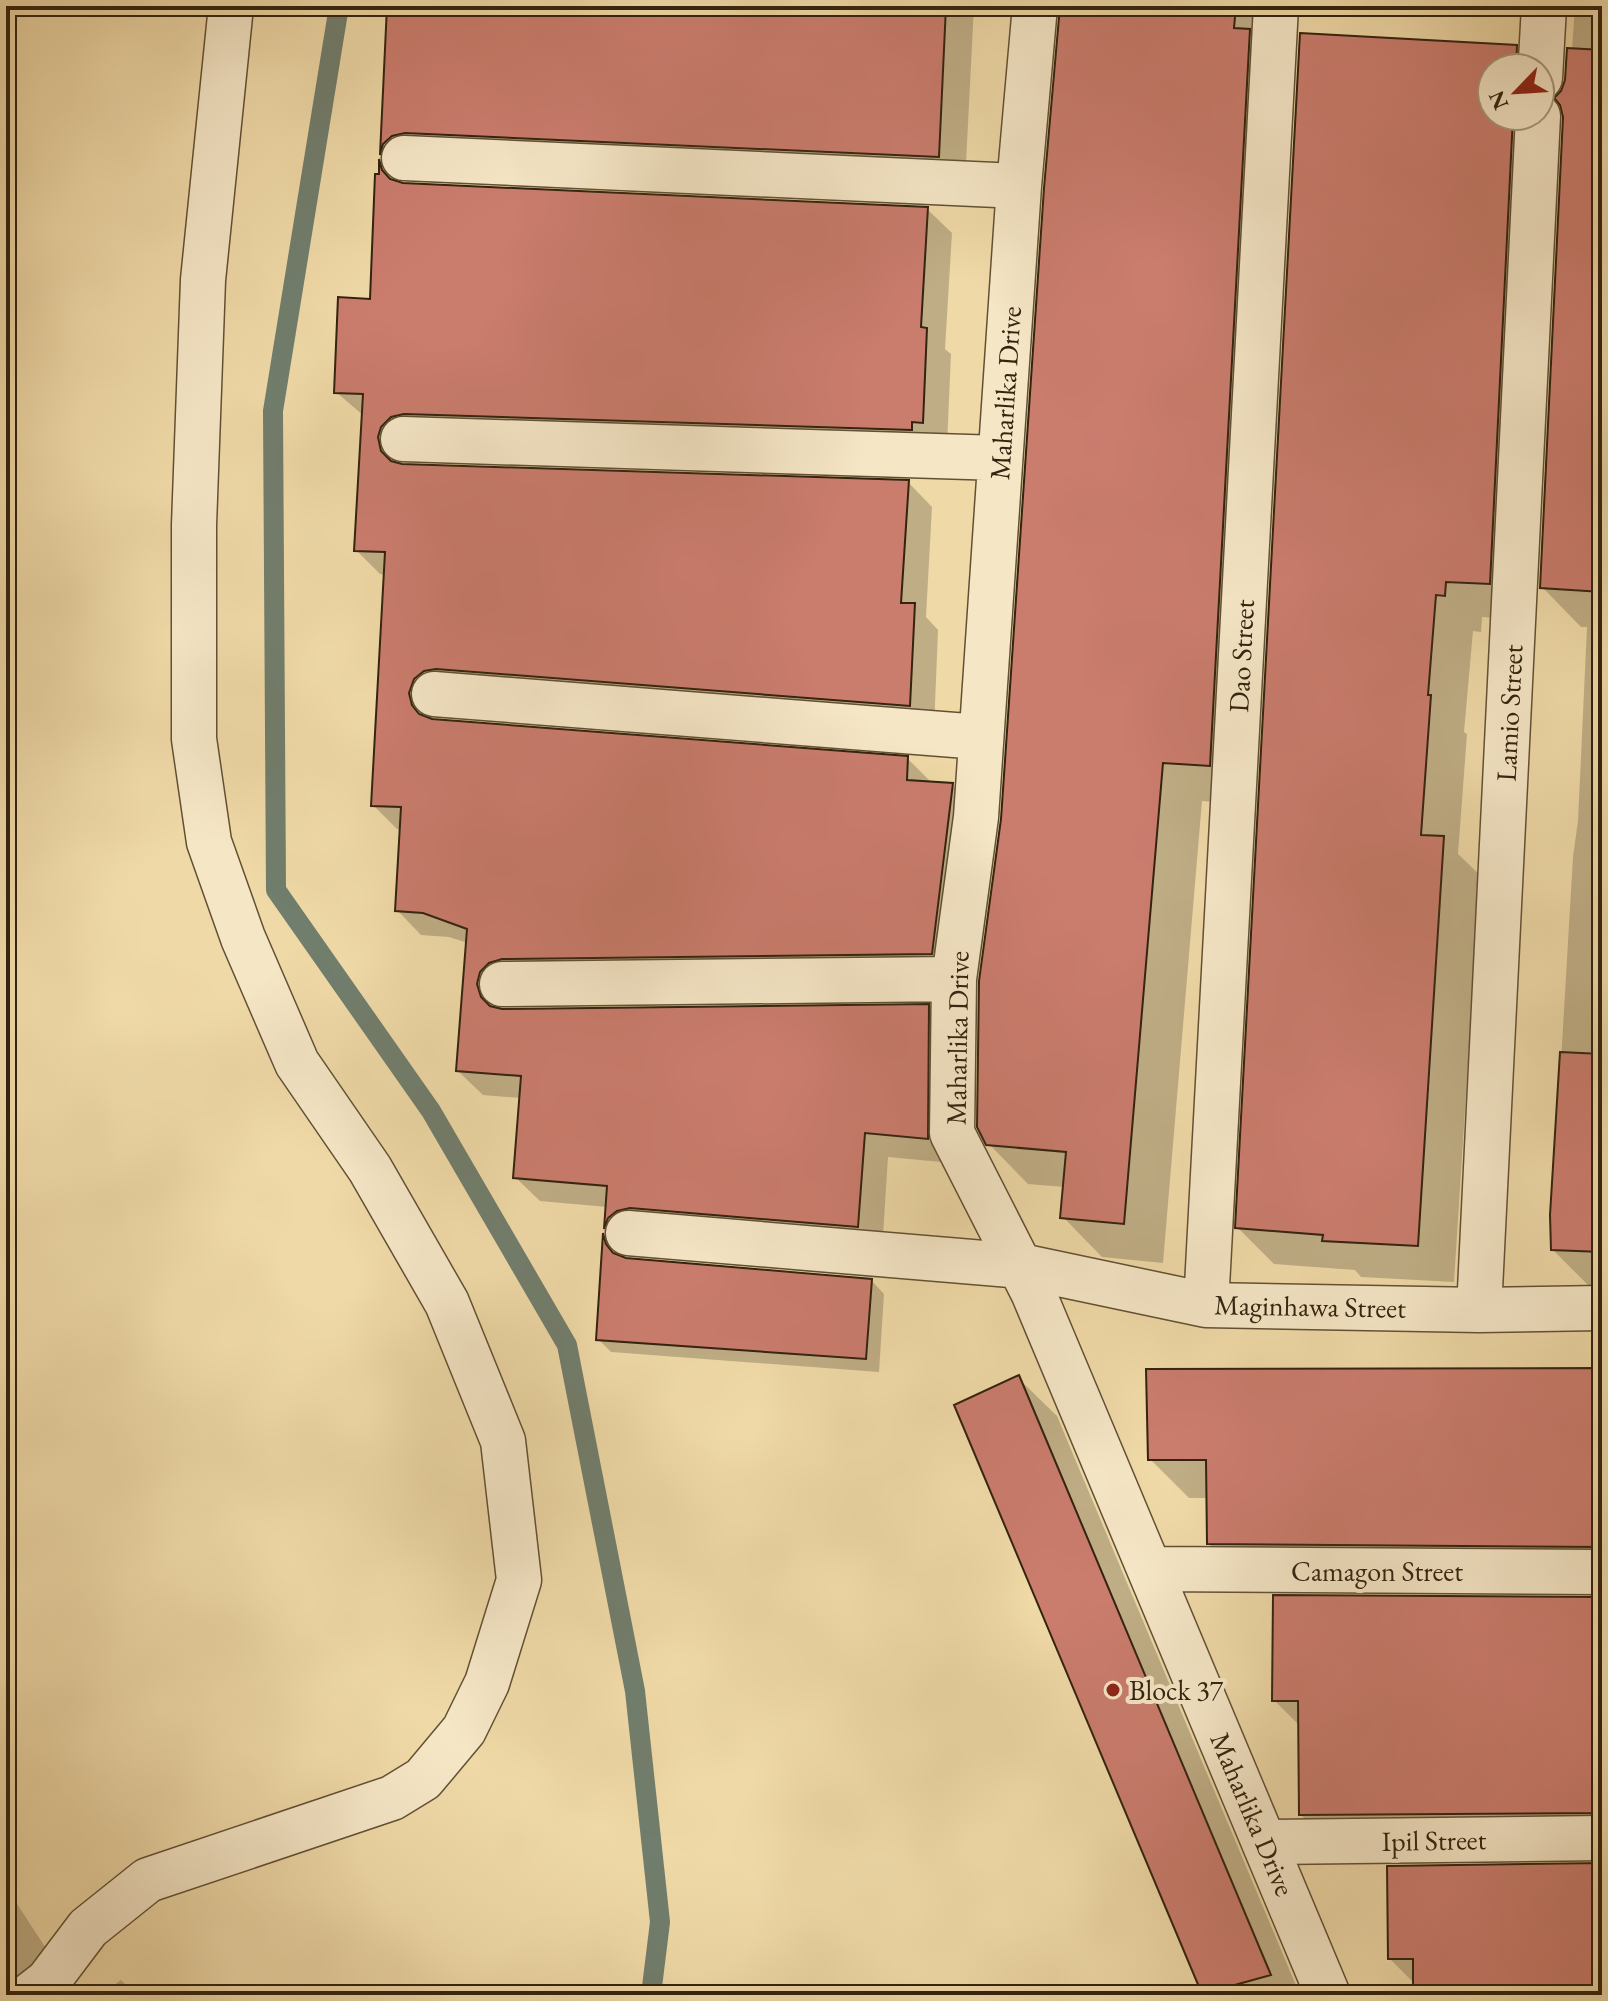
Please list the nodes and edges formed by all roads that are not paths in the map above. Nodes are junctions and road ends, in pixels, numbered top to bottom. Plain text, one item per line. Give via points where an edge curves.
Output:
1 (231, 6) edge
2 (1035, 6) edge
3 (1276, 6) edge
4 (1544, 6) edge
5 (1541, 52) edge
6 (1537, 132) edge
7 (404, 158) dead end
8 (1019, 186) junction
9 (403, 439) dead end
10 (1000, 458) junction
11 (434, 694) dead end
12 (980, 737) junction
13 (954, 979) junction
14 (502, 984) dead end
15 (628, 1233) dead end
16 (1021, 1266) junction
17 (1206, 1305) junction
18 (1602, 1308) edge
19 (1479, 1310) junction
20 (1152, 1569) junction
21 (1602, 1572) edge
22 (1602, 1838) edge
23 (1265, 1842) junction
24 (30, 1995) edge
25 (1328, 1995) edge

1 - 24 street via 203,280 194,525 194,739 209,842 297,1063 370,1169 447,1303 503,1441 519,1580 487,1683 464,1730 423,1779 392,1798 148,1880 88,1928 48,1981
2 - 8 street, Maharlika Drive
3 - 17 street, Dao Street
4 - 5 street
6 - 19 street, Lamio Street
7 - 8 street
8 - 10 street, Maharlika Drive
9 - 10 street
10 - 12 street, Maharlika Drive
11 - 12 street
12 - 13 street, Maharlika Drive via 976,817
13 - 14 street
13 - 16 street, Maharlika Drive via 952,1133
15 - 16 street, Maginhawa Street
16 - 17 street, Maginhawa Street
16 - 20 street, Maharlika Drive
17 - 19 street, Maginhawa Street
18 - 19 street, Maginhawa Street
20 - 21 street, Camagon Street
20 - 23 street, Maharlika Drive
22 - 23 street, Ipil Street
23 - 25 street, Maharlika Drive

